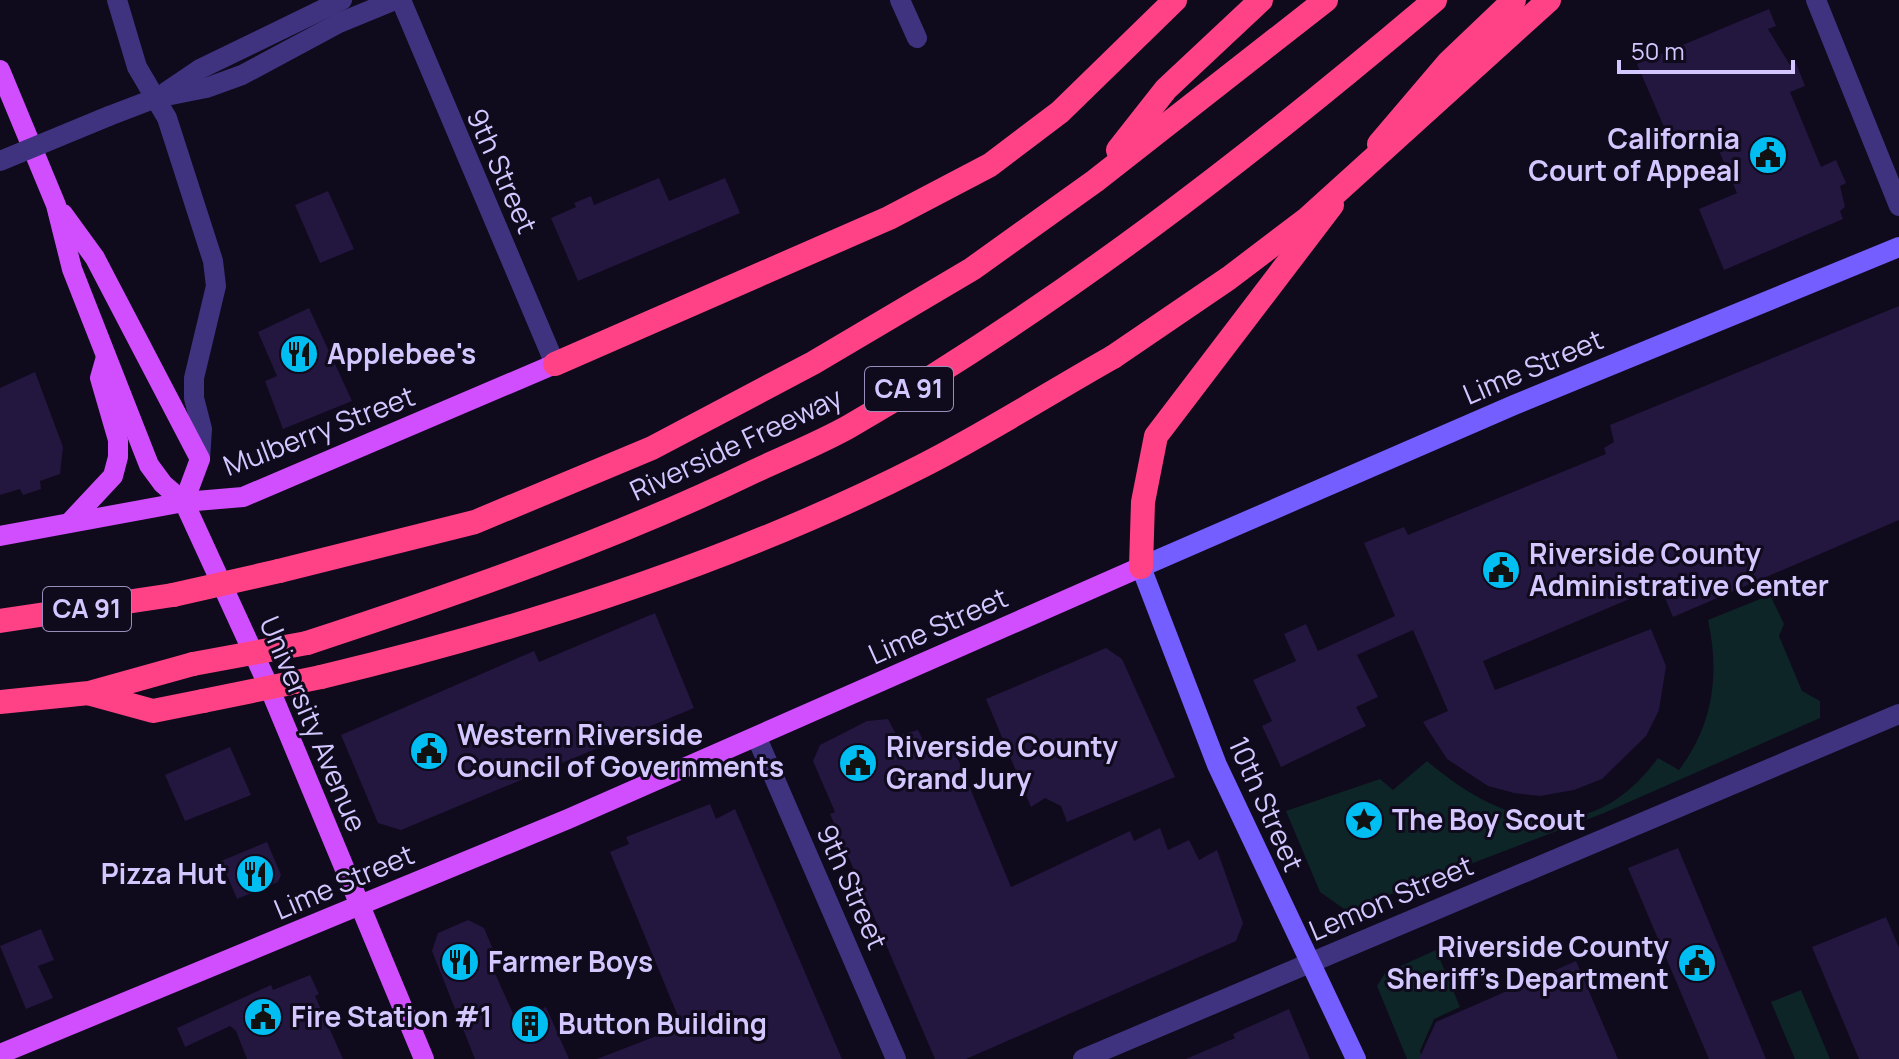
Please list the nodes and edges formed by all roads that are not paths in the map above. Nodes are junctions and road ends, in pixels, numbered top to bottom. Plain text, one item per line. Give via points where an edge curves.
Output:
1 (117, 0) edge
2 (342, 0) edge
3 (398, 0) edge
4 (900, 0) edge
5 (1175, 0) edge
6 (1261, 0) edge
7 (1326, 0) edge
8 (1435, 0) edge
9 (1514, 0) edge
10 (1549, 0) edge
11 (1816, 0) edge
12 (917, 38) dead end
13 (0, 70) edge
14 (156, 98) junction
15 (0, 161) edge
16 (1095, 181) junction
17 (56, 205) junction
18 (1899, 206) edge
19 (1899, 247) edge
20 (106, 357) junction
21 (555, 364) junction
22 (200, 459) junction
23 (184, 502) junction
24 (70, 522) junction
25 (0, 536) edge
26 (1141, 567) junction
27 (0, 621) edge
28 (89, 693) junction
29 (0, 702) edge
30 (1899, 714) edge
31 (757, 738) junction
32 (362, 906) junction
33 (1308, 963) junction
34 (0, 1054) edge
35 (424, 1059) edge
36 (896, 1059) edge
37 (1083, 1059) edge
38 (1356, 1059) edge

1 - 14 street via 137,67
2 - 14 street via 200,69
3 - 14 street via 339,23 242,75
3 - 21 street, 9th Street
4 - 12 street
5 - 21 highway via 1060,112 990,165 889,218
6 - 16 highway via 1166,89
7 - 16 highway, Riverside Freeway / CA 91
8 - 28 highway, Riverside Freeway / CA 91, bridge via 1184,203 1018,322 848,427 648,521 493,582 307,643 193,664
9 - 26 highway via 1399,119 1156,436 1143,502
10 - 28 highway, bridge via 1308,218 1229,278 1113,357 923,466 774,534 414,655 153,711
11 - 18 street
13 - 17 main road, University Avenue
14 - 15 street, bridge
14 - 22 street via 167,118 215,274 213,307 194,378 202,429
16 - 27 highway, Riverside Freeway / CA 91, bridge via 972,269 813,363 652,448 475,522 173,595
17 - 20 main road, University Avenue via 72,269
17 - 22 main road, University Avenue via 95,258
19 - 26 main road, Lime Street via 1514,405
20 - 23 main road, University Avenue via 149,465
20 - 24 main road via 100,378 118,457 113,476
21 - 23 main road, Mulberry Street via 243,497
22 - 23 main road
23 - 24 main road, Mulberry Street
23 - 32 main road, University Avenue
24 - 25 main road, Mulberry Street
26 - 31 main road, Lime Street
26 - 33 main road, 10th Street via 1217,765
28 - 29 highway, Riverside Freeway / CA 91
30 - 33 street, Lemon Street
31 - 32 main road, Lime Street
31 - 36 street, 9th Street
32 - 34 main road, Lime Street
32 - 35 main road, University Avenue
33 - 37 street, Lemon Street
33 - 38 main road, 10th Street

